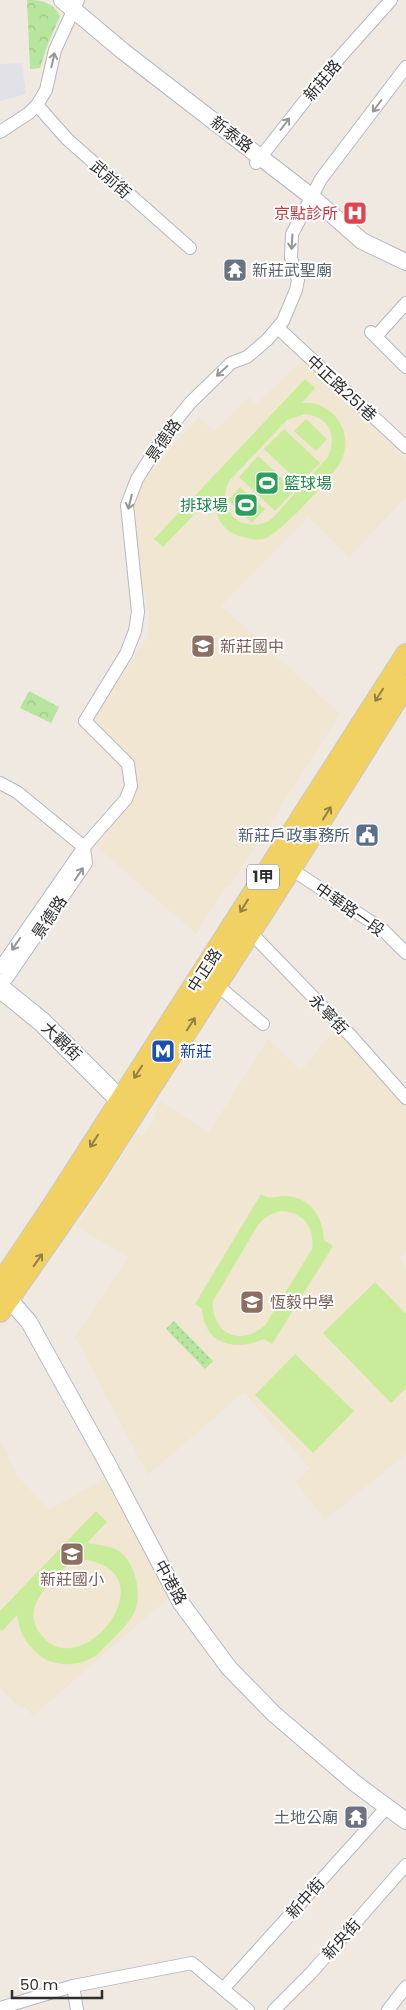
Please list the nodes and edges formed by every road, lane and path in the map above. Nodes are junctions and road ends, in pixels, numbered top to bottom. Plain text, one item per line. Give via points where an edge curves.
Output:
1 (391, 0) edge
2 (71, 3) edge
3 (406, 67) edge
4 (37, 105) junction
5 (0, 132) edge
6 (258, 160) junction
7 (312, 197) junction
8 (190, 248) dead end
9 (406, 262) edge
10 (406, 304) edge
11 (278, 328) junction
12 (406, 367) edge
13 (406, 447) edge
14 (406, 654) edge
15 (406, 685) edge
16 (0, 783) edge
17 (84, 847) junction
18 (291, 869) junction
19 (250, 932) junction
20 (406, 953) edge
21 (0, 968) edge
22 (0, 981) edge
23 (217, 985) junction
24 (0, 988) edge
25 (263, 1024) dead end
26 (406, 1098) edge
27 (128, 1105) junction
28 (3, 1297) edge
29 (387, 1807) junction
30 (406, 1821) edge
31 (406, 1865) edge
32 (73, 1986) junction
33 (406, 1987) edge
34 (222, 1989) junction
35 (0, 2008) edge
36 (77, 2010) edge
37 (248, 2010) edge
38 (274, 2010) edge
39 (388, 2010) edge

6 -> 1 street, 新莊路 via 333,65
4 -> 2 street via 46,90
2 - 6 street, 新泰路 via 124,52
3 -> 7 street, 景德路 via 321,178
4 - 5 street via 14,125
4 - 8 street, 武前街 via 67,139
6 - 7 street, 新泰路
7 - 9 street, 新泰路 via 362,241
7 -> 11 street, 景德路 via 292,234 291,258 298,280
10 - 12 street via 375,332
11 - 13 street, 中正路251巷
11 -> 17 street, 景德路 via 247,357 231,363 190,403 144,467 127,505 138,612 135,631 126,654 85,721 128,764 131,786 126,798
14 -> 27 main road, 中正路 / 1甲
18 -> 15 main road, 中正路 / 1甲
16 - 17 street via 17,792
17 -> 21 street, 景德路
22 -> 17 street, 景德路 via 7,978 86,863
18 - 19 main road, 中正路 / 1甲
18 - 20 street, 中華路一段 via 382,929
19 - 23 main road, 中正路 / 1甲
19 - 26 street, 永寧街
23 - 25 street
27 -> 23 main road, 中正路 / 1甲
24 - 27 main road, 大觀街 via 42,1022
27 - 28 main road, 中正路 / 1甲
28 - 29 street, 中港路 via 29,1322 181,1603 229,1668 274,1714
29 - 30 street, 中港路
29 - 34 street, 新中街
31 - 38 street, 新央街
32 - 34 street via 192,1963
32 - 35 street
32 - 36 street
33 - 39 street
34 - 37 street

